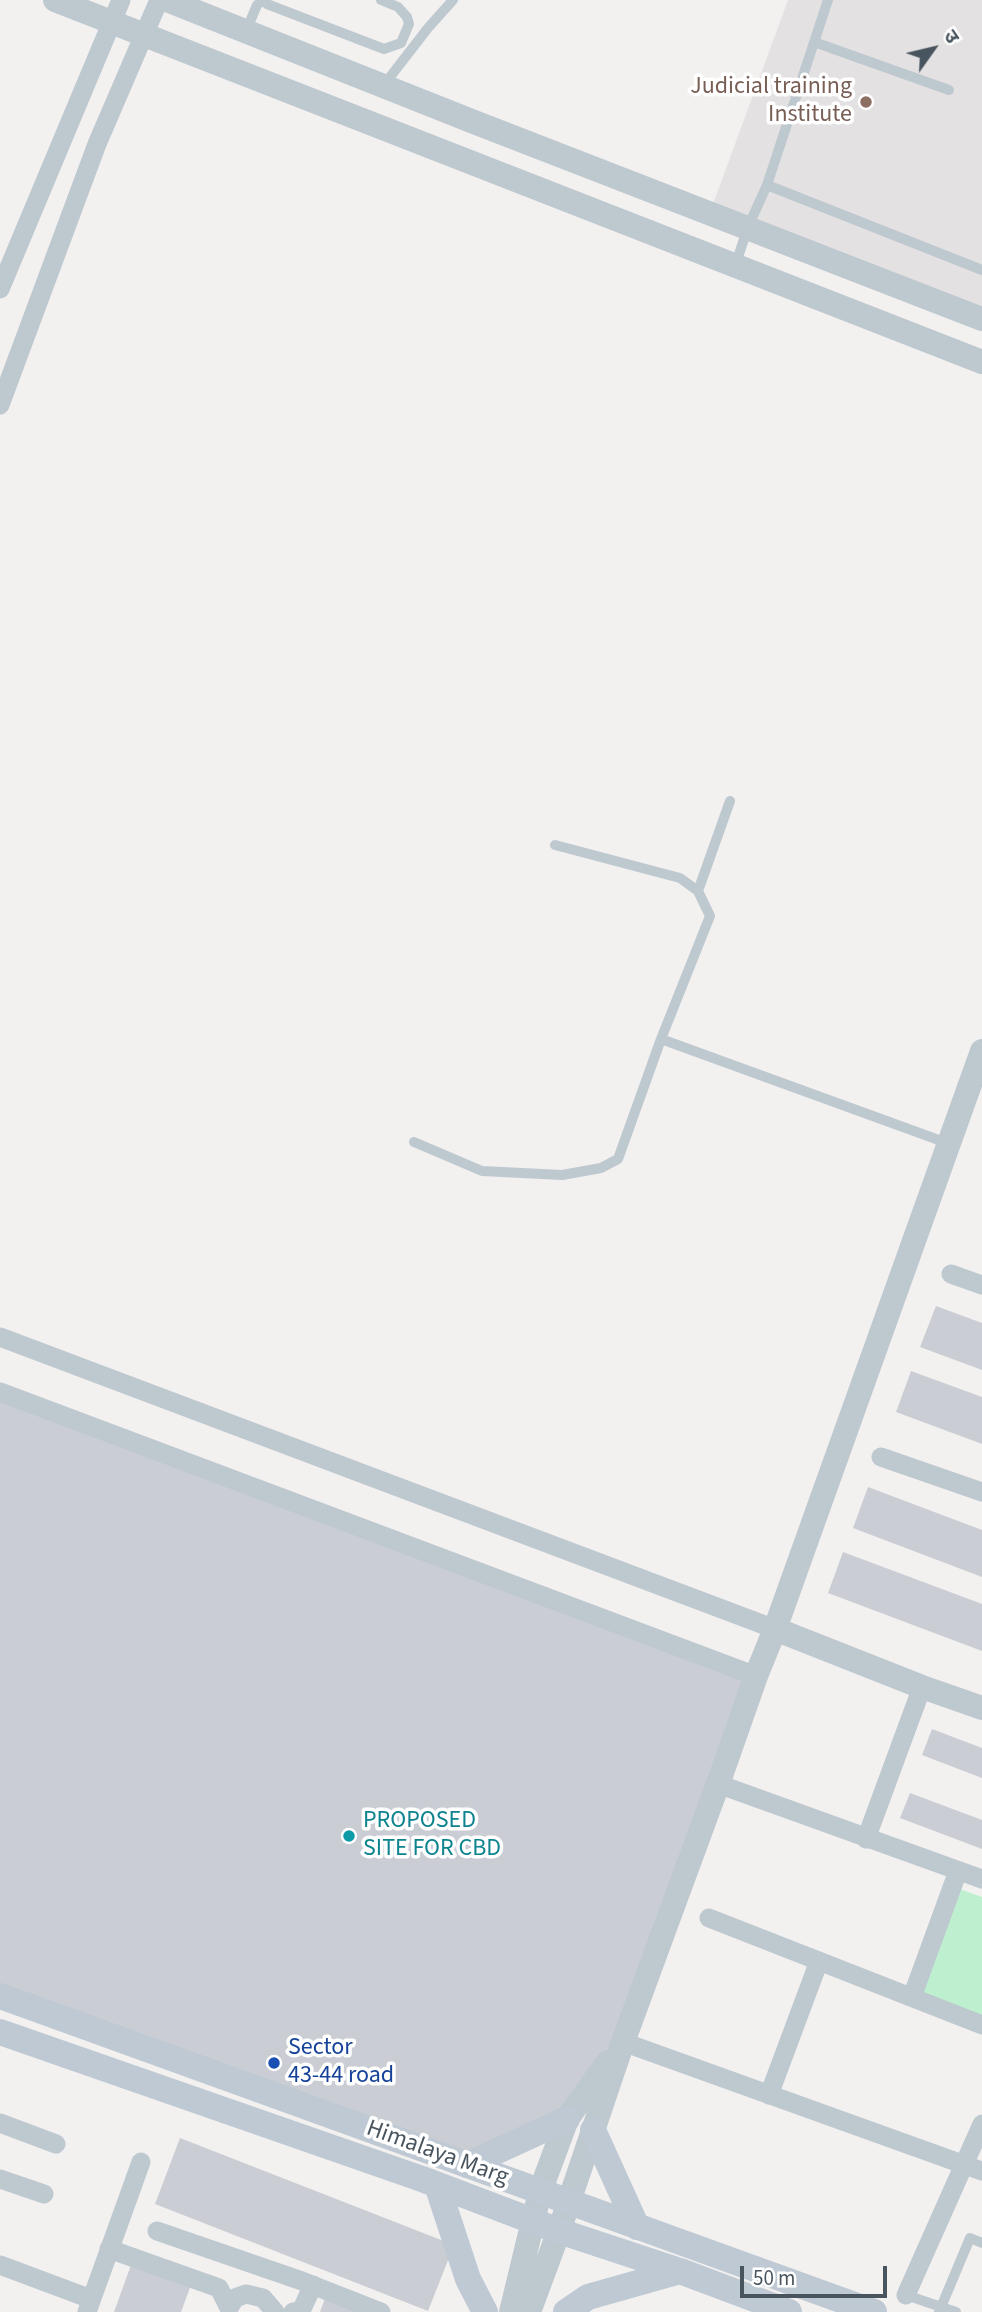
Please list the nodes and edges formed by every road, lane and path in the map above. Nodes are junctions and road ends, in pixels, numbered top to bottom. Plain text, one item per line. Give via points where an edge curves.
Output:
1 (55, 0) edge
2 (167, 0) edge
3 (263, 0) edge
4 (381, 0) edge
5 (453, 0) edge
6 (828, 0) edge
7 (116, 11) edge
8 (246, 32) junction
9 (144, 36) junction
10 (814, 42) junction
11 (383, 86) junction
12 (949, 90) dead end
13 (766, 186) junction
14 (748, 227) junction
15 (5, 261) edge
16 (735, 267) junction
17 (982, 270) edge
18 (0, 289) edge
19 (982, 319) edge
20 (982, 362) edge
21 (0, 405) edge
22 (730, 801) dead end
23 (555, 845) dead end
24 (698, 891) junction
25 (661, 1039) junction
26 (982, 1051) edge
27 (414, 1142) dead end
28 (948, 1143) junction
29 (951, 1274) dead end
30 (982, 1285) edge
31 (0, 1336) edge
32 (0, 1392) edge
33 (881, 1457) dead end
34 (982, 1492) edge
35 (775, 1629) junction
36 (756, 1676) junction
37 (922, 1687) junction
38 (982, 1708) edge
39 (718, 1784) junction
40 (866, 1839) junction
41 (958, 1871) junction
42 (982, 1879) edge
43 (709, 1918) dead end
44 (819, 1961) junction
45 (0, 1996) edge
46 (912, 1997) junction
47 (982, 2025) edge
48 (0, 2032) edge
49 (623, 2042) junction
50 (769, 2095) junction
51 (567, 2119) junction
52 (982, 2124) edge
53 (0, 2125) edge
54 (593, 2130) junction
55 (56, 2144) dead end
56 (142, 2162) dead end
57 (467, 2165) junction
58 (973, 2168) edge
59 (0, 2179) edge
60 (437, 2185) junction
61 (540, 2192) junction
62 (44, 2194) dead end
63 (569, 2201) junction
64 (533, 2221) junction
65 (637, 2227) junction
66 (157, 2231) dead end
67 (559, 2231) junction
68 (982, 2243) edge
69 (109, 2249) junction
70 (0, 2265) edge
71 (680, 2271) junction
72 (313, 2285) junction
73 (906, 2295) joint
74 (89, 2305) edge
75 (940, 2309) edge
76 (228, 2310) edge
77 (282, 2312) edge
78 (381, 2312) edge
79 (485, 2312) edge
80 (511, 2312) edge
81 (529, 2312) edge
82 (566, 2312) edge
83 (789, 2312) edge
84 (874, 2312) edge
85 (956, 2312) edge

1 - 7 street
2 - 8 street
2 - 9 street
3 - 4 lane via 384,49 401,43 409,24 398,7
3 - 8 lane
5 - 11 lane
6 - 10 lane
7 - 9 street
7 - 15 street
8 - 11 street
9 - 16 street
9 - 21 street via 97,144
10 - 12 lane
10 - 13 lane
11 - 14 street
13 - 14 lane
13 - 17 lane
14 - 16 lane
14 - 19 street
15 - 18 street
16 - 20 street
22 - 24 lane
23 - 24 lane via 680,878
24 - 25 lane via 710,916
25 - 27 lane via 618,1159 601,1168 562,1175 482,1171
25 - 28 lane
26 - 28 street
28 - 35 street
29 - 30 street
31 - 35 street
32 - 36 street
33 - 34 street
35 - 36 street
35 - 37 street
36 - 39 street
37 - 38 street
37 - 40 street
39 - 40 street
39 - 49 street
40 - 41 street
41 - 42 street
41 - 46 street
43 - 44 street
44 - 46 street
44 - 50 street
45 - 57 main road, Himalaya Marg
46 - 47 street
48 - 60 main road, Himalaya Marg
49 - 50 street
49 - 51 street
49 - 54 street
50 - 58 street
51 - 57 main road
51 - 61 street
52 - 58 street
53 - 55 street
54 - 63 street
54 - 65 main road
56 - 69 street
57 - 61 main road, Himalaya Marg
58 - 73 street
59 - 62 street
60 - 64 main road, Himalaya Marg
60 - 79 main road via 468,2279
61 - 63 main road, Himalaya Marg
61 - 64 street
63 - 65 main road, Himalaya Marg
63 - 67 street
64 - 67 main road, Himalaya Marg
64 - 80 street
65 - 84 main road, Himalaya Marg
66 - 72 street
67 - 71 main road, Himalaya Marg
67 - 81 street
68 - 75 lane via 970,2238
69 - 74 street
69 - 76 street via 219,2288
70 - 74 street
71 - 82 main road via 588,2297
71 - 83 main road, Himalaya Marg
72 - 77 street via 301,2311
72 - 78 street
73 - 75 lane
75 - 85 lane
76 - 77 street via 235,2298 246,2294 263,2298

